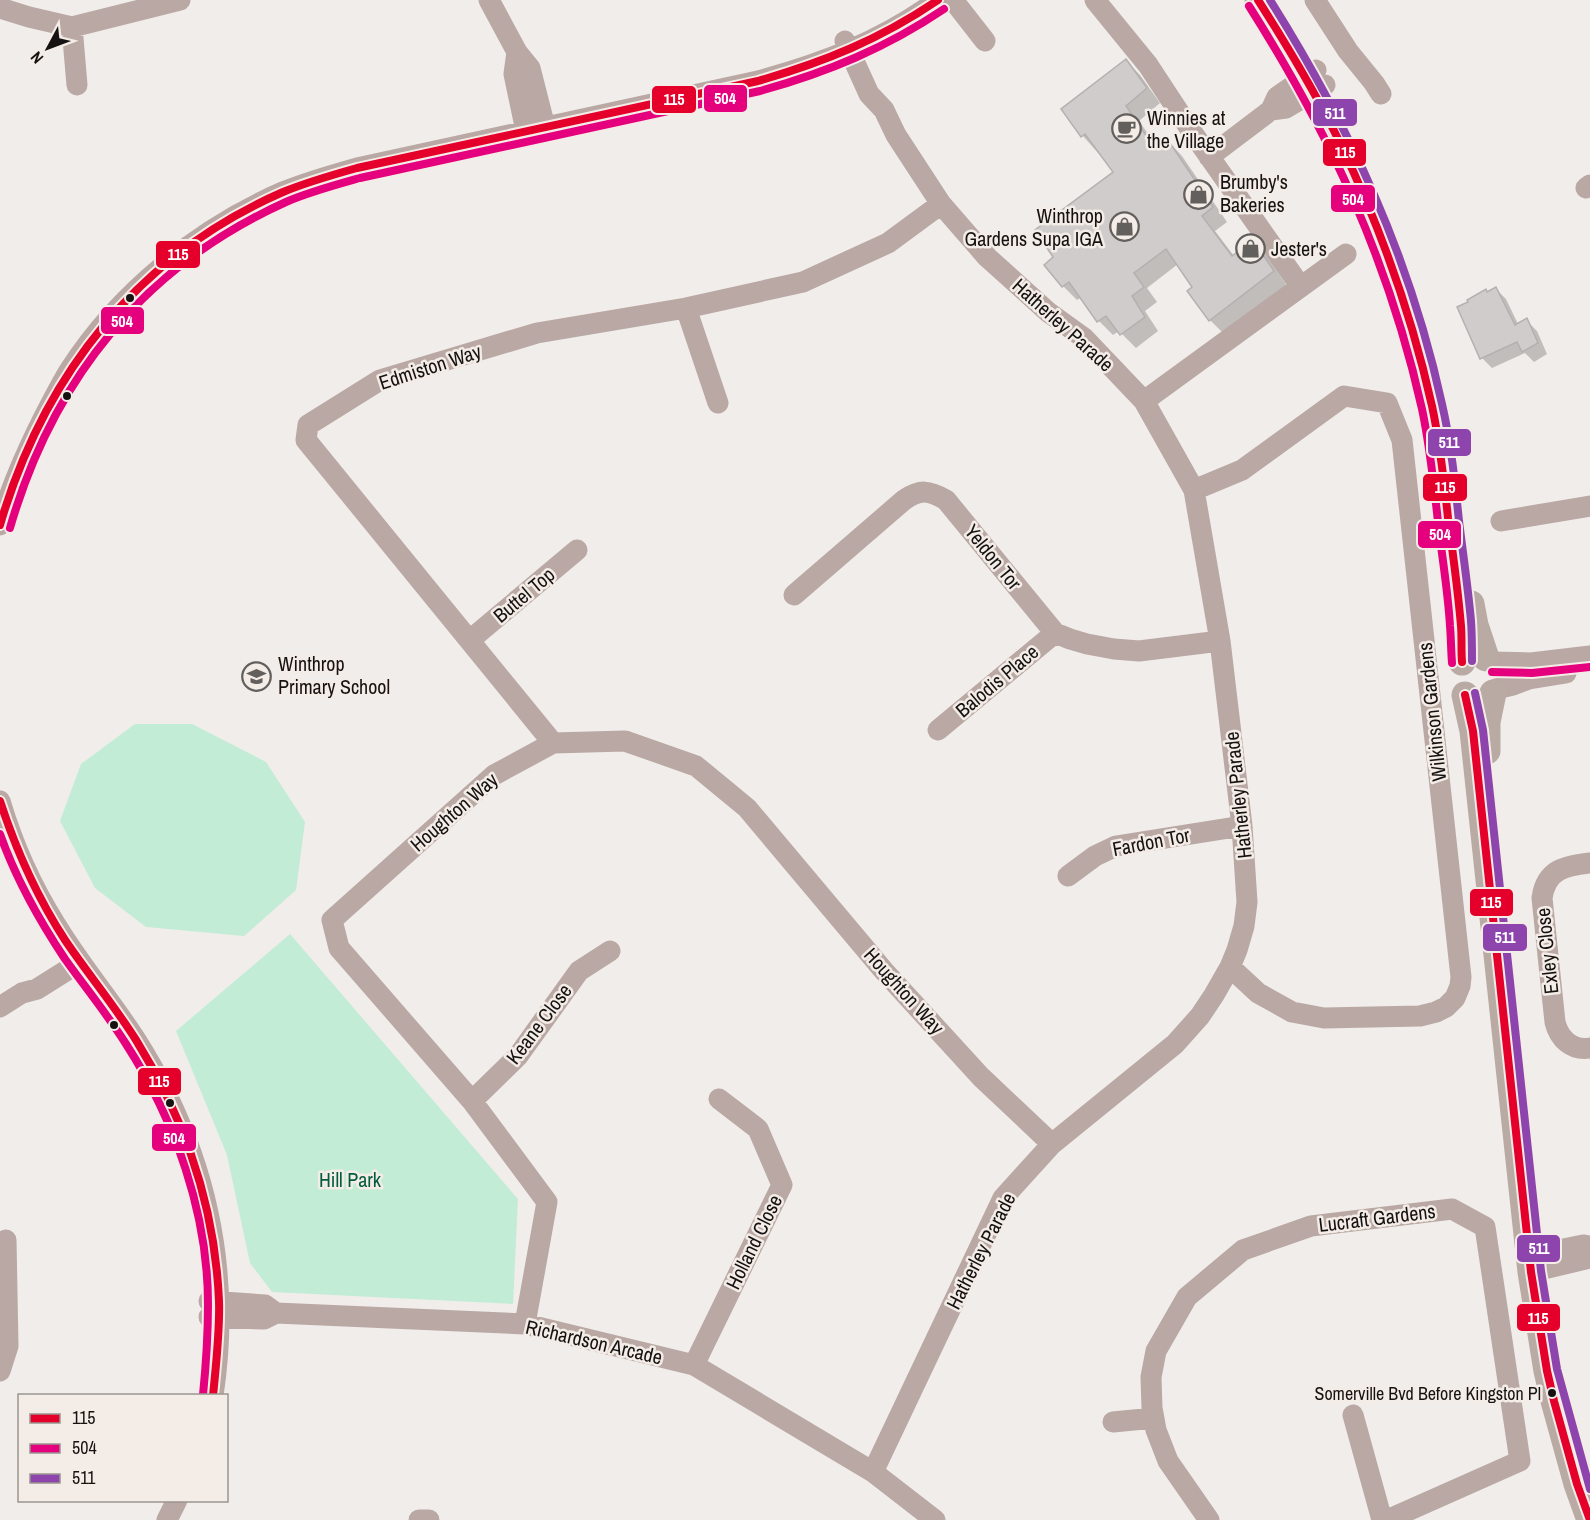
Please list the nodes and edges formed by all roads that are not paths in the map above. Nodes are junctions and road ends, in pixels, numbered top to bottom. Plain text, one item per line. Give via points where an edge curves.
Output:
1 (180, 0) edge
2 (489, 0) edge
3 (920, 0) edge
4 (938, 0) edge
5 (953, 0) edge
6 (1095, 0) edge
7 (1258, 0) edge
8 (1273, 0) edge
9 (1315, 0) edge
10 (0, 8) edge
11 (72, 27) junction
12 (985, 41) dead end
13 (852, 43) junction
14 (1315, 81) junction
15 (77, 85) dead end
16 (1381, 94) dead end
17 (534, 124) junction
18 (1209, 157) junction
19 (941, 204) junction
20 (1347, 254) dead end
21 (1301, 287) junction
22 (686, 308) junction
23 (1144, 401) junction
24 (718, 403) dead end
25 (0, 484) edge
26 (1194, 490) junction
27 (1590, 506) edge
28 (1501, 521) dead end
29 (0, 525) edge
30 (577, 550) dead end
31 (794, 595) dead end
32 (1055, 633) junction
33 (470, 640) junction
34 (1220, 641) junction
35 (1590, 656) edge
36 (1480, 661) junction
37 (1590, 669) edge
38 (1494, 691) junction
39 (1465, 695) junction
40 (938, 730) dead end
41 (553, 742) junction
42 (0, 801) edge
43 (1242, 826) junction
44 (0, 830) edge
45 (1590, 863) edge
46 (1068, 876) dead end
47 (610, 951) dead end
48 (71, 960) junction
49 (1230, 967) junction
50 (0, 1008) edge
51 (1590, 1048) edge
52 (719, 1099) dead end
53 (472, 1101) junction
54 (1052, 1144) junction
55 (6, 1240) dead end
56 (1590, 1246) edge
57 (1590, 1258) edge
58 (1538, 1262) junction
59 (214, 1309) junction
60 (525, 1324) junction
61 (694, 1365) junction
62 (0, 1371) edge
63 (203, 1394) edge
64 (213, 1394) edge
65 (1353, 1415) dead end
66 (1154, 1418) junction
67 (1113, 1422) dead end
68 (873, 1472) junction
69 (1590, 1487) edge
70 (176, 1502) edge
71 (187, 1502) edge
72 (167, 1520) edge
73 (178, 1520) edge
74 (419, 1520) edge
75 (429, 1520) edge
76 (935, 1520) edge
77 (1209, 1520) edge
78 (1382, 1520) edge
79 (1387, 1520) edge
80 (1590, 1520) edge

1 - 11 street
2 - 17 street via 517,52 514,74
3 - 13 street
4 - 13 street via 873,40
5 - 12 street
6 - 18 street via 1148,65
7 - 14 main road
8 - 14 main road
9 - 16 street
10 - 11 street
11 - 15 street
13 - 17 street via 823,62 758,81
13 - 19 street, Hatherley Parade via 881,88 884,110 896,135
14 - 18 street via 1286,108 1271,110
14 - 36 main road via 1381,234 1406,308 1432,406 1461,619
17 - 25 street via 336,162 263,190 211,219 137,276 83,335 43,392
17 - 29 street via 311,182 226,221 180,253 128,299 70,369 23,461
18 - 21 street
19 - 22 street, Edmiston Way via 888,243 803,282
19 - 23 street, Hatherley Parade via 987,257 1048,312 1084,338
20 - 21 street
21 - 23 street
22 - 24 street
22 - 33 street, Edmiston Way via 537,333 380,380 308,425 306,440
23 - 26 street, Hatherley Parade
26 - 34 street, Hatherley Parade
26 - 49 street, Wilkinson Gardens via 1242,470 1344,396 1387,403 1402,440 1461,977 1455,998 1436,1012 1420,1016 1324,1018 1292,1012 1258,993
27 - 28 street
30 - 33 street, Buttel Top
31 - 32 street, Yeldon Tor via 903,500 925,491 946,500
32 - 34 street via 1087,644 1139,651
32 - 40 street, Balodis Place
33 - 41 street, Edmiston Way
34 - 43 street, Hatherley Parade
35 - 36 street via 1531,663
36 - 38 main road via 1496,668 1498,682
36 - 39 main road via 1456,673 1457,686
37 - 38 street via 1550,674
38 - 39 main road via 1488,697 1476,699
38 - 58 main road via 1486,743
39 - 58 main road
41 - 53 street, Houghton Way via 494,775 332,920 339,948
41 - 54 street, Houghton Way via 625,741 696,766 747,808 884,971 981,1077
42 - 48 street via 33,885
43 - 46 street, Fardon Tor via 1116,846
43 - 49 street, Hatherley Parade via 1247,902
44 - 48 street via 30,903
45 - 51 street, Exley Close via 1561,868 1543,887 1542,898 1557,1030 1576,1048
47 - 53 street, Keane Close via 579,971 518,1056
48 - 50 street via 30,981 22,993
48 - 59 street via 135,1039 168,1095 185,1134 210,1222 216,1264
49 - 54 street, Hatherley Parade via 1200,1016 1175,1044
52 - 61 street, Holland Close via 758,1130 782,1185
53 - 60 street, Houghton Way via 547,1202
54 - 68 street, Hatherley Parade via 1003,1198
55 - 62 street via 8,1346
56 - 58 street via 1583,1245
57 - 58 street
58 - 69 main road via 1564,1389
58 - 80 main road via 1547,1371
59 - 60 street, Richardson Arcade via 265,1305 276,1313
59 - 63 street
59 - 64 street
60 - 61 street, Richardson Arcade
61 - 68 street, Richardson Arcade
65 - 78 street
66 - 67 street
66 - 77 street, Lucraft Gardens via 1168,1461
66 - 79 street, Lucraft Gardens via 1151,1377 1155,1351 1187,1297 1244,1250 1311,1226 1452,1209 1485,1227 1520,1461
68 - 76 street, Richardson Arcade
70 - 72 street
71 - 73 street
74 - 75 street

